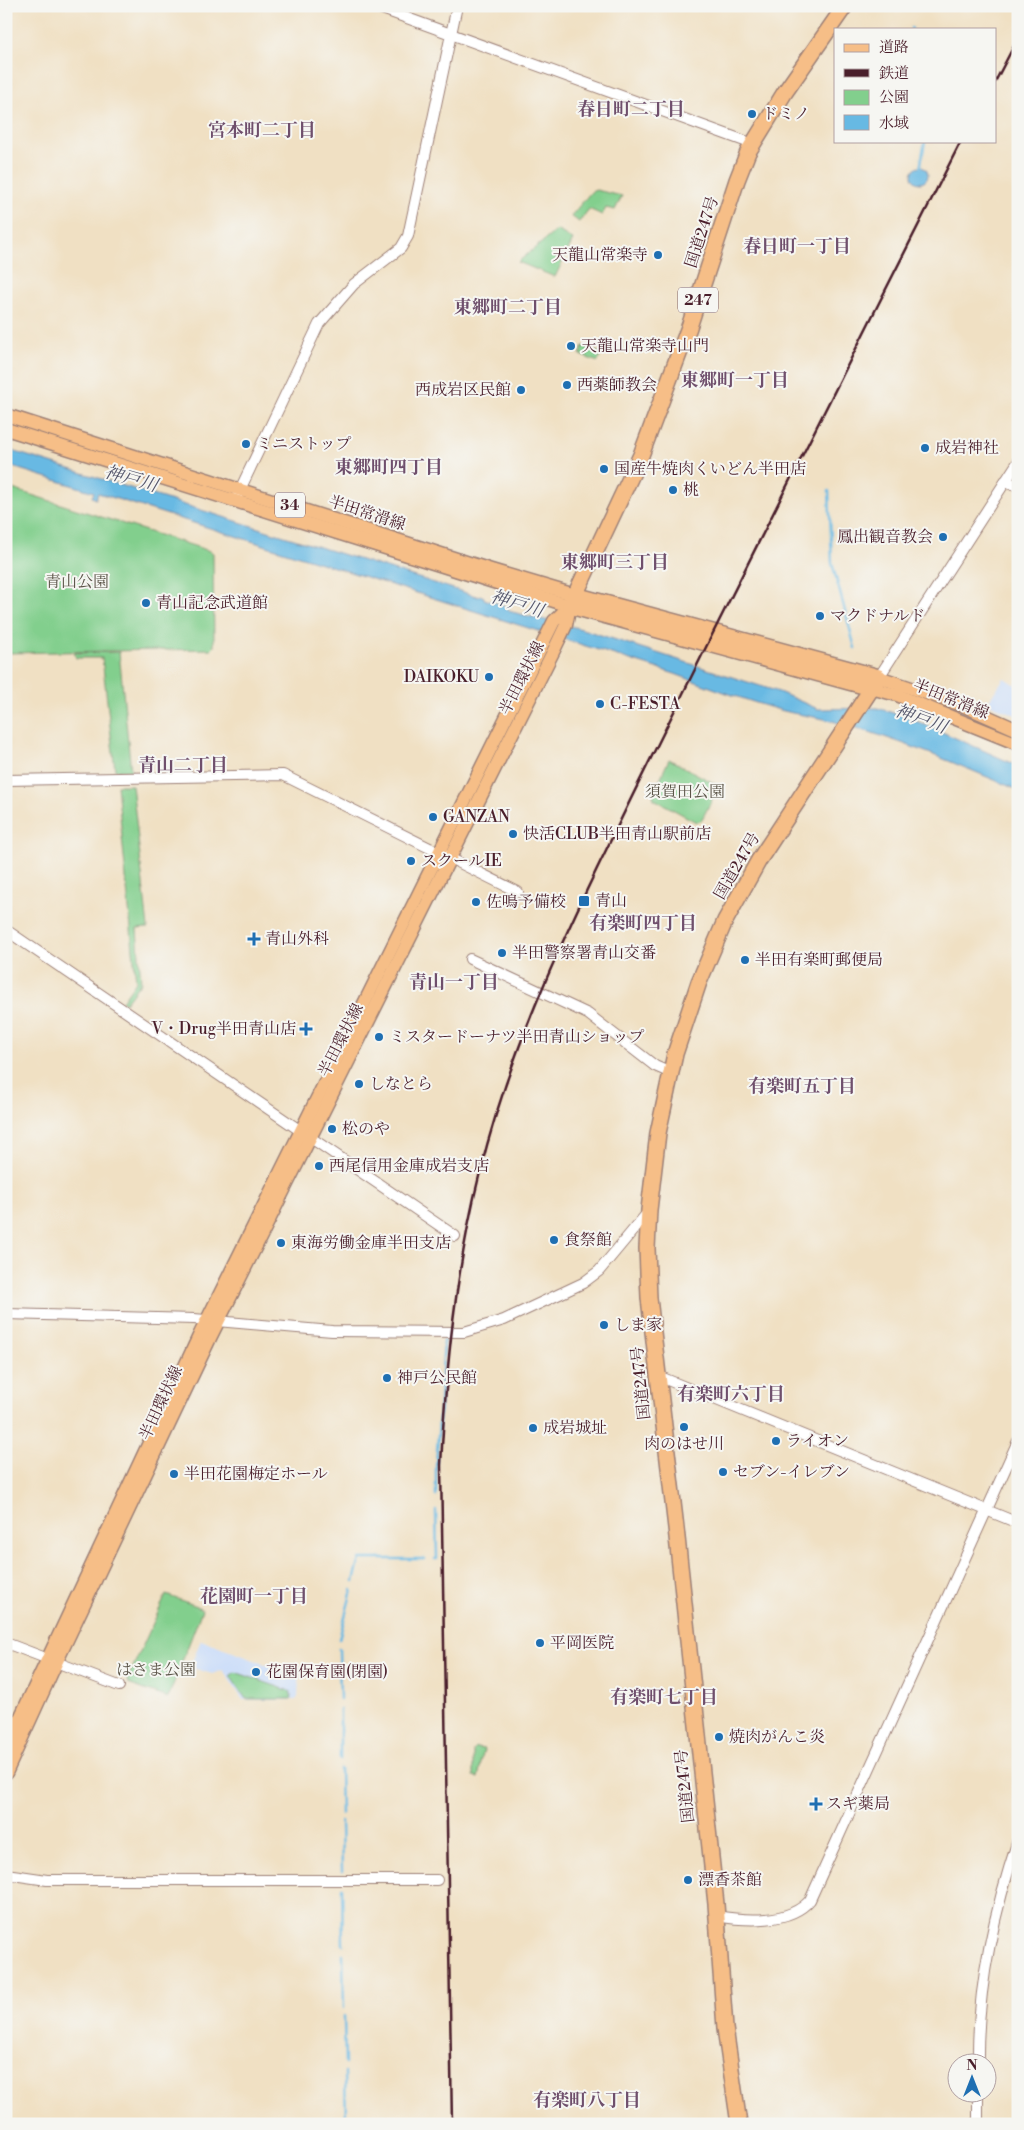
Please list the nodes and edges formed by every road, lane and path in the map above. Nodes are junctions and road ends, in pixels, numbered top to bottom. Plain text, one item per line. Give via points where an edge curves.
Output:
1 (374, 6) edge
2 (457, 6) edge
3 (846, 6) edge
4 (451, 36) junction
5 (753, 144) junction
6 (6, 415) edge
7 (6, 428) edge
8 (1018, 462) edge
9 (1005, 481) junction
10 (1018, 486) edge
11 (237, 496) junction
12 (572, 600) junction
13 (875, 682) junction
14 (1018, 730) edge
15 (1018, 744) edge
16 (6, 780) edge
17 (445, 856) junction
18 (518, 892) dead end
19 (6, 930) edge
20 (470, 959) dead end
21 (671, 1073) junction
22 (306, 1134) junction
23 (649, 1210) junction
24 (455, 1236) dead end
25 (6, 1314) edge
26 (212, 1321) junction
27 (658, 1376) junction
28 (1018, 1440) edge
29 (986, 1510) junction
30 (1018, 1523) edge
31 (6, 1643) edge
32 (52, 1659) junction
33 (119, 1686) dead end
34 (6, 1748) edge
35 (6, 1774) edge
36 (1018, 1840) edge
37 (6, 1874) edge
38 (437, 1880) dead end
39 (716, 1916) junction
40 (978, 2052) edge
41 (978, 2102) edge
42 (739, 2124) edge
43 (978, 2124) edge

1 - 4 street
2 - 4 street
3 - 5 highway, 国道247号 / 247 via 785,92
4 - 5 street
4 - 11 street via 408,236 401,248 354,284 318,324
5 - 12 highway, 国道247号 / 247 via 737,180 689,327 641,455
6 - 11 main road, 半田常滑線 / 34
7 - 11 main road, 半田常滑線 / 34
8 - 9 street
9 - 10 street
9 - 13 street
11 - 12 main road, 半田常滑線 / 34
12 - 13 highway
12 - 17 main road, 半田環状線
13 - 14 main road, 半田常滑線 via 964,706
13 - 15 main road, 半田常滑線 via 906,699
13 - 21 highway, 国道247号 via 759,860 725,921 699,982
16 - 17 street via 283,775
17 - 18 street
17 - 22 main road, 半田環状線
19 - 22 street
20 - 21 street via 588,1014 655,1066
21 - 23 highway, 国道247号 via 658,1133
22 - 24 street
22 - 26 main road, 半田環状線
23 - 26 street via 599,1271 583,1283 486,1327 464,1332 348,1331
23 - 27 highway, 国道247号 via 648,1276
25 - 26 street
26 - 32 main road, 半田環状線
27 - 29 street
27 - 39 highway, 国道247号
28 - 29 street
29 - 30 street
29 - 39 street via 810,1900 803,1908 778,1917
31 - 32 street
32 - 33 street
32 - 34 main road, 半田環状線
32 - 35 main road, 半田環状線
36 - 40 street via 988,1950
37 - 38 street via 47,1880
39 - 42 highway, 国道247号 via 725,2028
41 - 43 street

